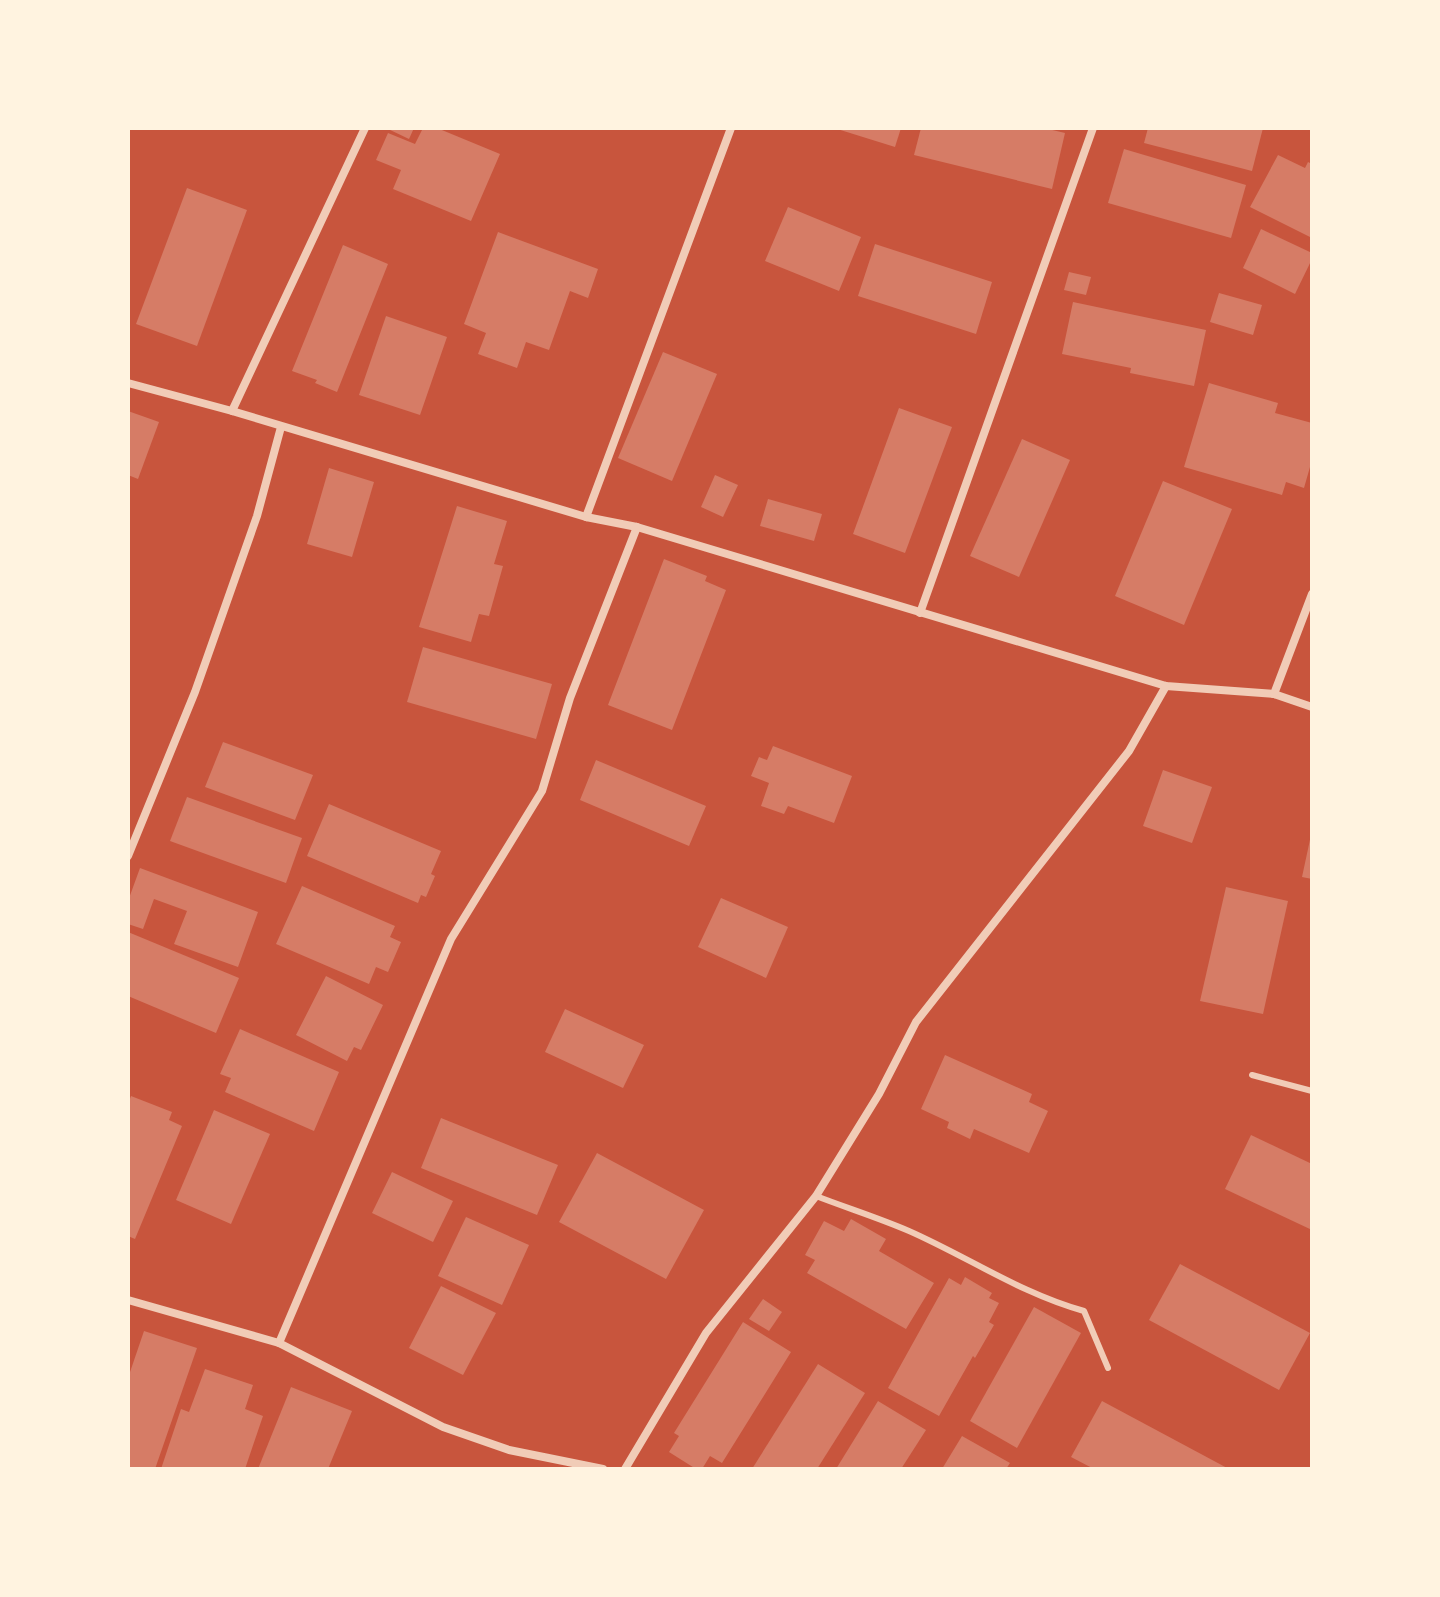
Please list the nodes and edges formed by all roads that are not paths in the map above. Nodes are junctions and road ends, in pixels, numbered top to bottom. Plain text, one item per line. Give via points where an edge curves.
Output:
1 (365, 128) edge
2 (731, 128) edge
3 (1093, 128) edge
4 (128, 383) edge
5 (232, 411) junction
6 (281, 427) junction
7 (586, 517) junction
8 (637, 527) junction
9 (1312, 594) edge
10 (920, 613) junction
11 (1166, 686) junction
12 (1274, 694) junction
13 (1312, 707) edge
14 (128, 856) edge
15 (1252, 1075) dead end
16 (1312, 1091) edge
17 (816, 1196) junction
18 (128, 1300) edge
19 (279, 1343) junction
20 (1108, 1368) dead end
21 (603, 1469) edge
22 (625, 1469) edge

1 - 5 street
2 - 7 street
3 - 10 street
4 - 5 street
5 - 6 street
6 - 7 street
6 - 14 street via 257,516 200,678
7 - 8 street
8 - 10 street
8 - 19 street via 570,698 542,791 451,939
9 - 12 street
10 - 11 street
11 - 12 street
11 - 17 street via 1129,751 916,1022
12 - 13 street
15 - 16 lane
17 - 20 lane via 909,1231 1000,1277 1084,1311
17 - 22 street via 706,1333
18 - 19 street
19 - 21 street via 443,1427 509,1450

